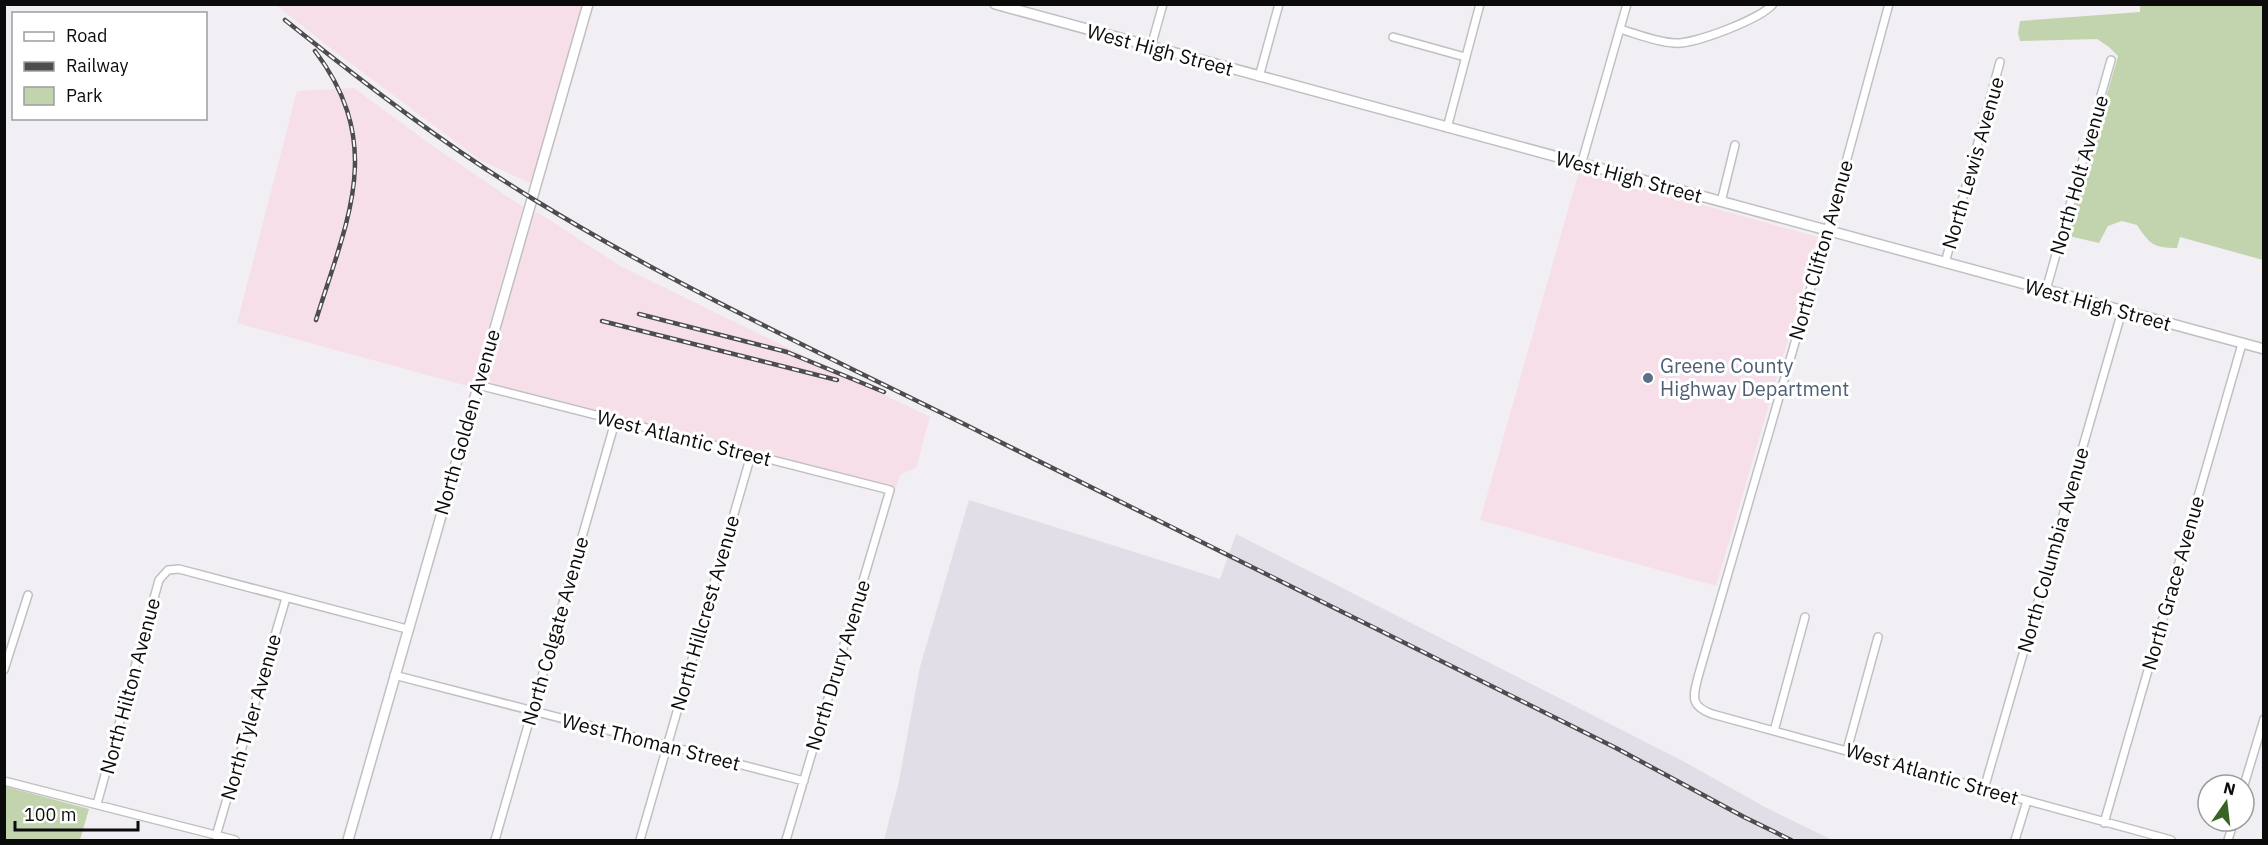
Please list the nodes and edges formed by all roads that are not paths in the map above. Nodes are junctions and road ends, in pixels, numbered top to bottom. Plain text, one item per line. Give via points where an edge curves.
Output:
1 (588, 4) edge
2 (995, 4) edge
3 (1163, 4) edge
4 (1279, 4) edge
5 (1480, 4) edge
6 (1627, 4) edge
7 (1773, 4) edge
8 (1889, 4) edge
9 (1620, 29) junction
10 (1393, 37) dead end
11 (1151, 47) junction
12 (1465, 57) junction
13 (2111, 60) dead end
14 (2001, 62) dead end
15 (1259, 77) junction
16 (1447, 128) junction
17 (1735, 145) dead end
18 (1581, 165) junction
19 (1721, 202) junction
20 (1827, 232) junction
21 (1945, 263) junction
22 (2046, 290) junction
23 (2122, 311) junction
24 (2242, 344) junction
25 (2264, 350) edge
26 (478, 385) junction
27 (615, 422) junction
28 (751, 455) junction
29 (890, 490) joint
30 (28, 595) dead end
31 (286, 598) junction
32 (1805, 617) dead end
33 (407, 629) junction
34 (1878, 638) dead end
35 (4, 670) edge
36 (394, 675) junction
37 (1696, 703) joint
38 (532, 712) junction
39 (2264, 718) edge
40 (1774, 731) junction
41 (667, 746) junction
42 (1847, 750) junction
43 (2248, 773) edge
44 (4, 781) edge
45 (804, 781) junction
46 (1984, 789) junction
47 (2027, 801) junction
48 (97, 804) junction
49 (2104, 823) junction
50 (216, 836) junction
51 (2143, 837) edge
52 (236, 840) edge
53 (348, 840) edge
54 (495, 840) edge
55 (640, 840) edge
56 (786, 840) edge
57 (2015, 840) edge
58 (2171, 840) edge

1 - 26 street, North Golden Avenue
2 - 11 street, West High Street
3 - 11 street
4 - 15 street
5 - 12 street
6 - 9 street
7 - 9 street via 1762,14 1685,43 1666,42
8 - 20 street, North Clifton Avenue
9 - 18 street
10 - 12 street
11 - 15 street, West High Street
12 - 16 street
13 - 22 street, North Holt Avenue
14 - 21 street, North Lewis Avenue
15 - 16 street, West High Street
16 - 18 street, West High Street
17 - 19 street
18 - 19 street, West High Street
19 - 20 street, West High Street
20 - 21 street, West High Street
20 - 37 street, North Clifton Avenue via 1698,677
21 - 22 street, West High Street
22 - 23 street, West High Street
23 - 24 street, West High Street
23 - 46 street, North Columbia Avenue
24 - 25 street, West High Street
24 - 49 street, North Grace Avenue
26 - 27 street, West Atlantic Street
26 - 33 street, North Golden Avenue
27 - 28 street, West Atlantic Street
27 - 38 street, North Colgate Avenue
28 - 29 street, West Atlantic Street
28 - 41 street, North Hillcrest Avenue
29 - 45 street, North Drury Avenue
30 - 35 street
31 - 33 street
31 - 48 street, North Hilton Avenue via 179,569 168,570 159,580
31 - 50 street, North Tyler Avenue
32 - 40 street
33 - 36 street, North Golden Avenue
34 - 42 street
36 - 38 street, West Thoman Street
36 - 53 street, North Golden Avenue
37 - 40 street, West Atlantic Street via 1712,714
38 - 41 street, West Thoman Street
38 - 54 street, North Colgate Avenue
39 - 43 street
40 - 42 street, West Atlantic Street
41 - 45 street, West Thoman Street
41 - 55 street, North Hillcrest Avenue
42 - 46 street, West Atlantic Street
44 - 48 street
45 - 56 street, North Drury Avenue
46 - 47 street, West Atlantic Street
47 - 49 street, West Atlantic Street
47 - 57 street
48 - 50 street
49 - 51 street, West Atlantic Street
50 - 52 street
51 - 58 street, West Atlantic Street

